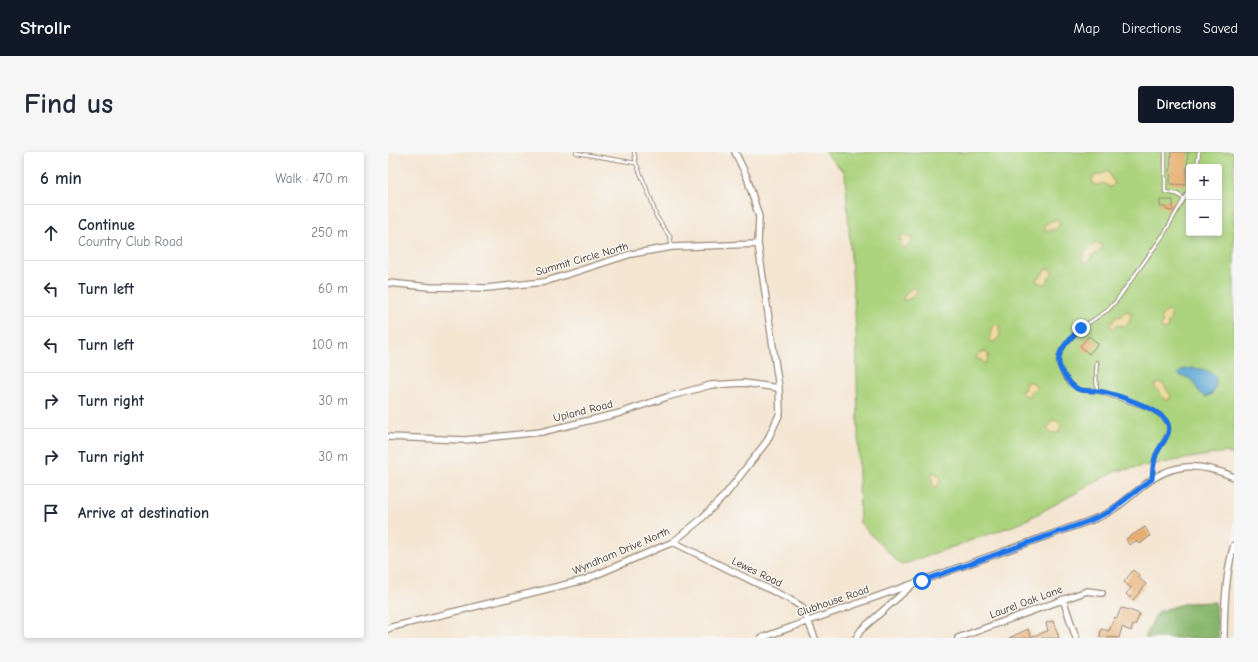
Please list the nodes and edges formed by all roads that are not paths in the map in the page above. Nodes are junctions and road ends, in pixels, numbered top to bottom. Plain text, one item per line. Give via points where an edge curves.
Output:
1 (576, 152) edge
2 (634, 152) edge
3 (736, 152) edge
4 (1165, 152) edge
5 (1199, 152) edge
6 (636, 163) junction
7 (1197, 164) edge
8 (1186, 195) edge
9 (1184, 199) junction
10 (758, 244) junction
11 (672, 247) junction
12 (388, 283) edge
13 (1097, 362) dead end
14 (779, 388) junction
15 (1097, 391) junction
16 (388, 437) edge
17 (1234, 477) edge
18 (1152, 479) junction
19 (673, 542) junction
20 (1234, 545) edge
21 (912, 585) junction
22 (1102, 593) dead end
23 (1063, 599) junction
24 (807, 621) junction
25 (388, 622) edge
26 (390, 628) edge
27 (761, 638) edge
28 (815, 638) edge
29 (856, 638) edge
30 (958, 638) edge
31 (1076, 638) edge
32 (1224, 638) edge

1 - 6 lane
2 - 6 lane
3 - 10 street, Wyndham Drive North via 747,177 759,217
4 - 9 lane via 1164,192 1177,194
5 - 7 lane
6 - 11 lane via 656,216 670,237
8 - 9 lane
9 - 15 lane via 1164,234 1117,300 1108,310 1081,328 1060,352 1058,363 1070,384 1079,390
10 - 11 street, Summit Circle North
10 - 14 street, Wyndham Drive North
11 - 12 street, Summit Circle North via 631,254 544,282 487,288
13 - 15 lane
14 - 16 street, Upland Road via 744,383 711,385 620,413 541,432 465,440
14 - 19 street, Wyndham Drive North via 780,413 767,441 726,494
15 - 18 lane via 1146,407 1167,422 1168,433 1156,454
17 - 18 street, Clubhouse Road via 1207,467 1190,466 1174,468
18 - 21 street, Clubhouse Road via 1109,512 1096,518
19 - 24 street, Lewes Road via 789,598 802,607
19 - 26 street, Wyndham Drive North via 584,580
20 - 32 street via 1227,581
21 - 24 street, Clubhouse Road
21 - 29 street
22 - 23 street, Laurel Oak Lane via 1087,591
23 - 30 street, Laurel Oak Lane
23 - 31 street
24 - 27 street, Clubhouse Road
24 - 28 street, Lewes Road
25 - 26 street

